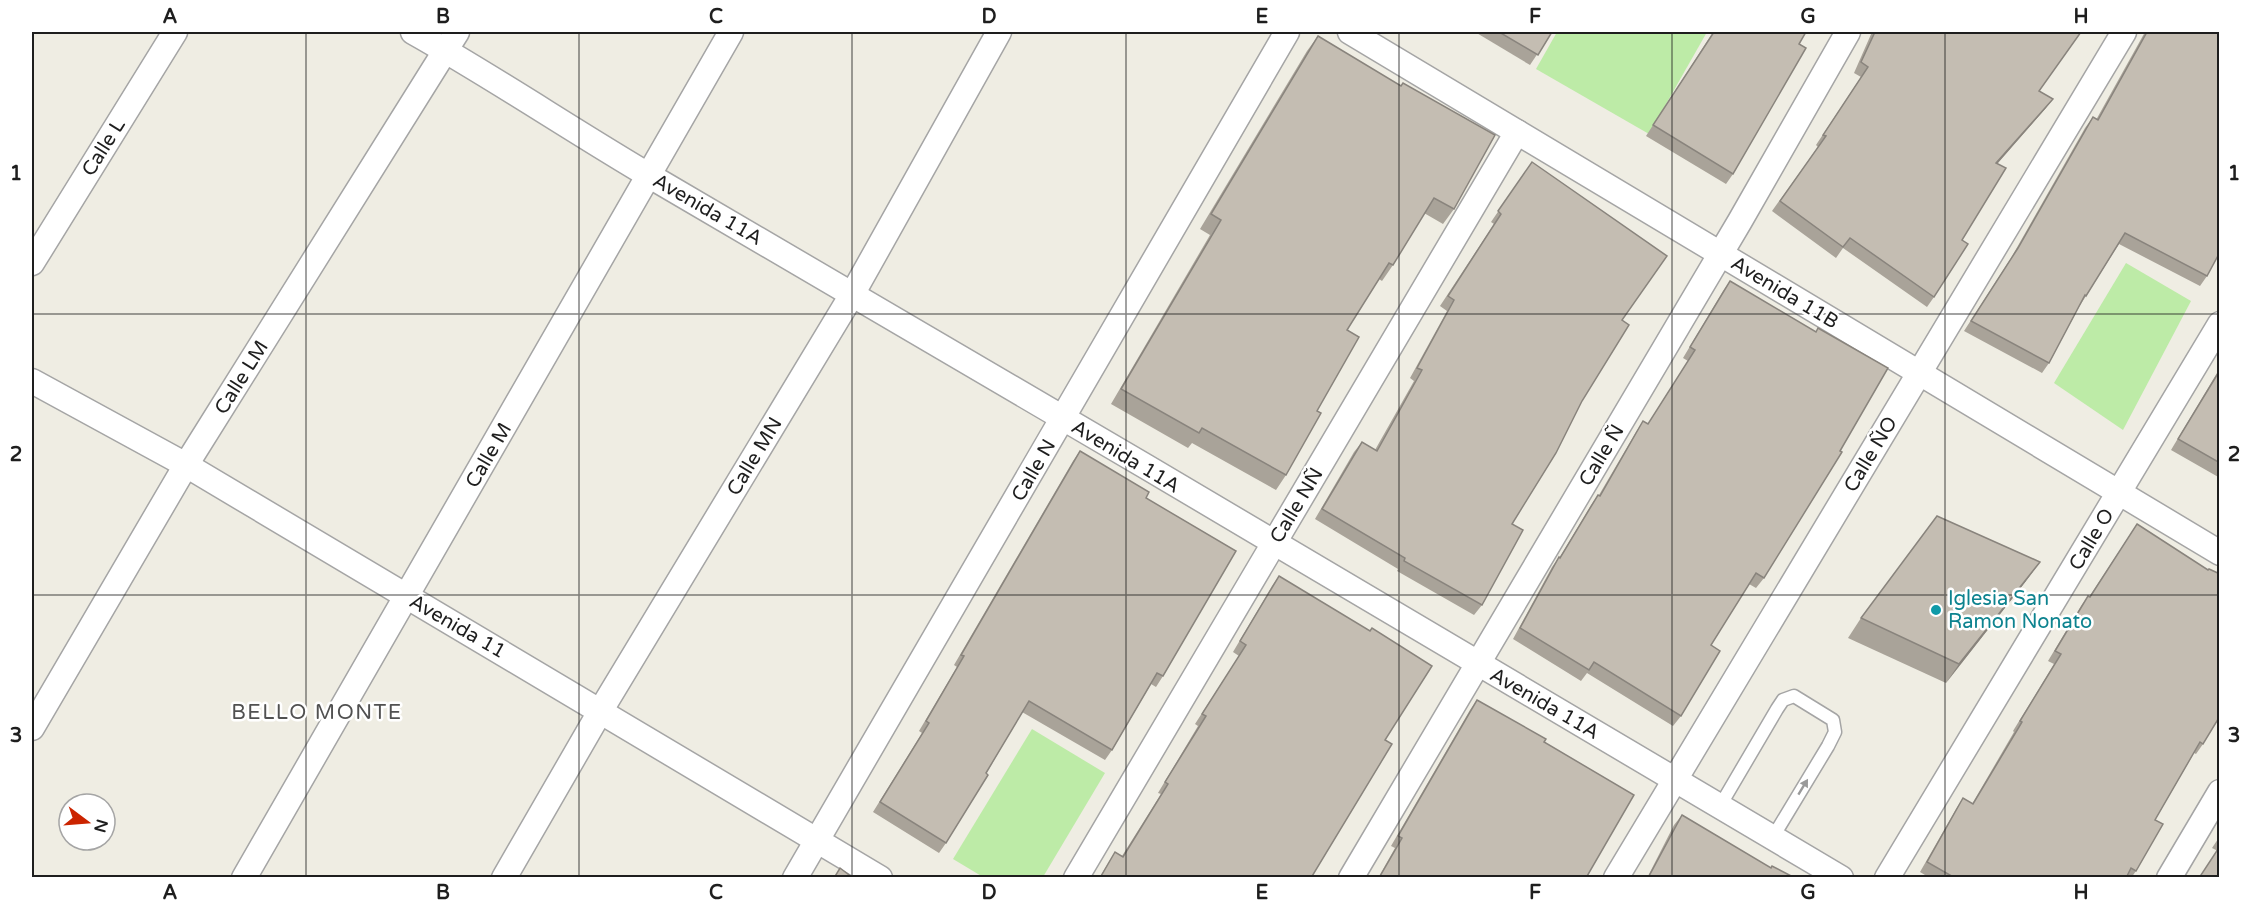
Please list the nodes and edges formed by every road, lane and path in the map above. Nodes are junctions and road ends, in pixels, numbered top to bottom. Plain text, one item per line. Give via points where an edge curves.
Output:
1 (175, 32) edge
2 (413, 32) edge
3 (731, 32) edge
4 (999, 32) edge
5 (1287, 32) edge
6 (1350, 32) edge
7 (1848, 32) edge
8 (2124, 32) edge
9 (451, 41) edge
10 (1517, 132) junction
11 (650, 175) junction
12 (1720, 254) junction
13 (32, 263) edge
14 (853, 293) junction
15 (2220, 324) edge
16 (1919, 373) junction
17 (32, 381) edge
18 (1063, 419) junction
19 (186, 465) junction
20 (2119, 493) junction
21 (1274, 543) junction
22 (2220, 553) edge
23 (407, 596) junction
24 (1478, 663) junction
25 (601, 710) junction
26 (32, 728) edge
27 (1675, 780) junction
28 (2220, 792) edge
29 (1720, 806) junction
30 (1773, 837) junction
31 (817, 842) junction
32 (244, 878) edge
33 (504, 878) edge
34 (795, 878) edge
35 (880, 878) edge
36 (1076, 878) edge
37 (1351, 878) edge
38 (1616, 878) edge
39 (1841, 878) edge
40 (1887, 878) edge
41 (2169, 878) edge

1 - 13 street, Calle L
2 - 9 street, Avenida 11A
3 - 11 street, Calle M
4 - 14 street, Calle MN
5 - 18 street, Calle N
6 - 10 street, Avenida 11B
7 - 12 street, Calle Ñ
8 - 16 street, Calle ÑO
9 - 11 street, Avenida 11A
9 - 19 street, Calle LM
10 - 12 street, Avenida 11B
10 - 21 street, Calle NÑ
11 - 14 street, Avenida 11A
11 - 23 street, Calle M
12 - 16 street, Avenida 11B
12 - 24 street, Calle Ñ
14 - 18 street, Avenida 11A
14 - 25 street, Calle MN
15 - 20 street, Calle O
16 - 20 street, Avenida 11B
16 - 27 street, Calle ÑO
17 - 19 street, Avenida 11
18 - 21 street, Avenida 11A
18 - 31 street, Calle N
19 - 23 street, Avenida 11
19 - 26 street, Calle LM
20 - 22 street, Avenida 11B
20 - 40 street, Calle O
21 - 24 street, Avenida 11A
21 - 36 street, Calle NÑ
23 - 25 street, Avenida 11
23 - 32 street, Calle M
24 - 27 street, Avenida 11A
24 - 37 street, Calle Ñ
25 - 31 street, Avenida 11
25 - 33 street, Calle MN
27 - 29 street, Avenida 11A
27 - 38 street, Calle ÑO
28 - 41 street
29 - 30 street, Avenida 11A
30 -> 29 lane via 1835,732 1833,720 1794,696 1783,700
30 - 39 street, Avenida 11A
31 - 34 street, Calle N
31 - 35 street, Avenida 11

